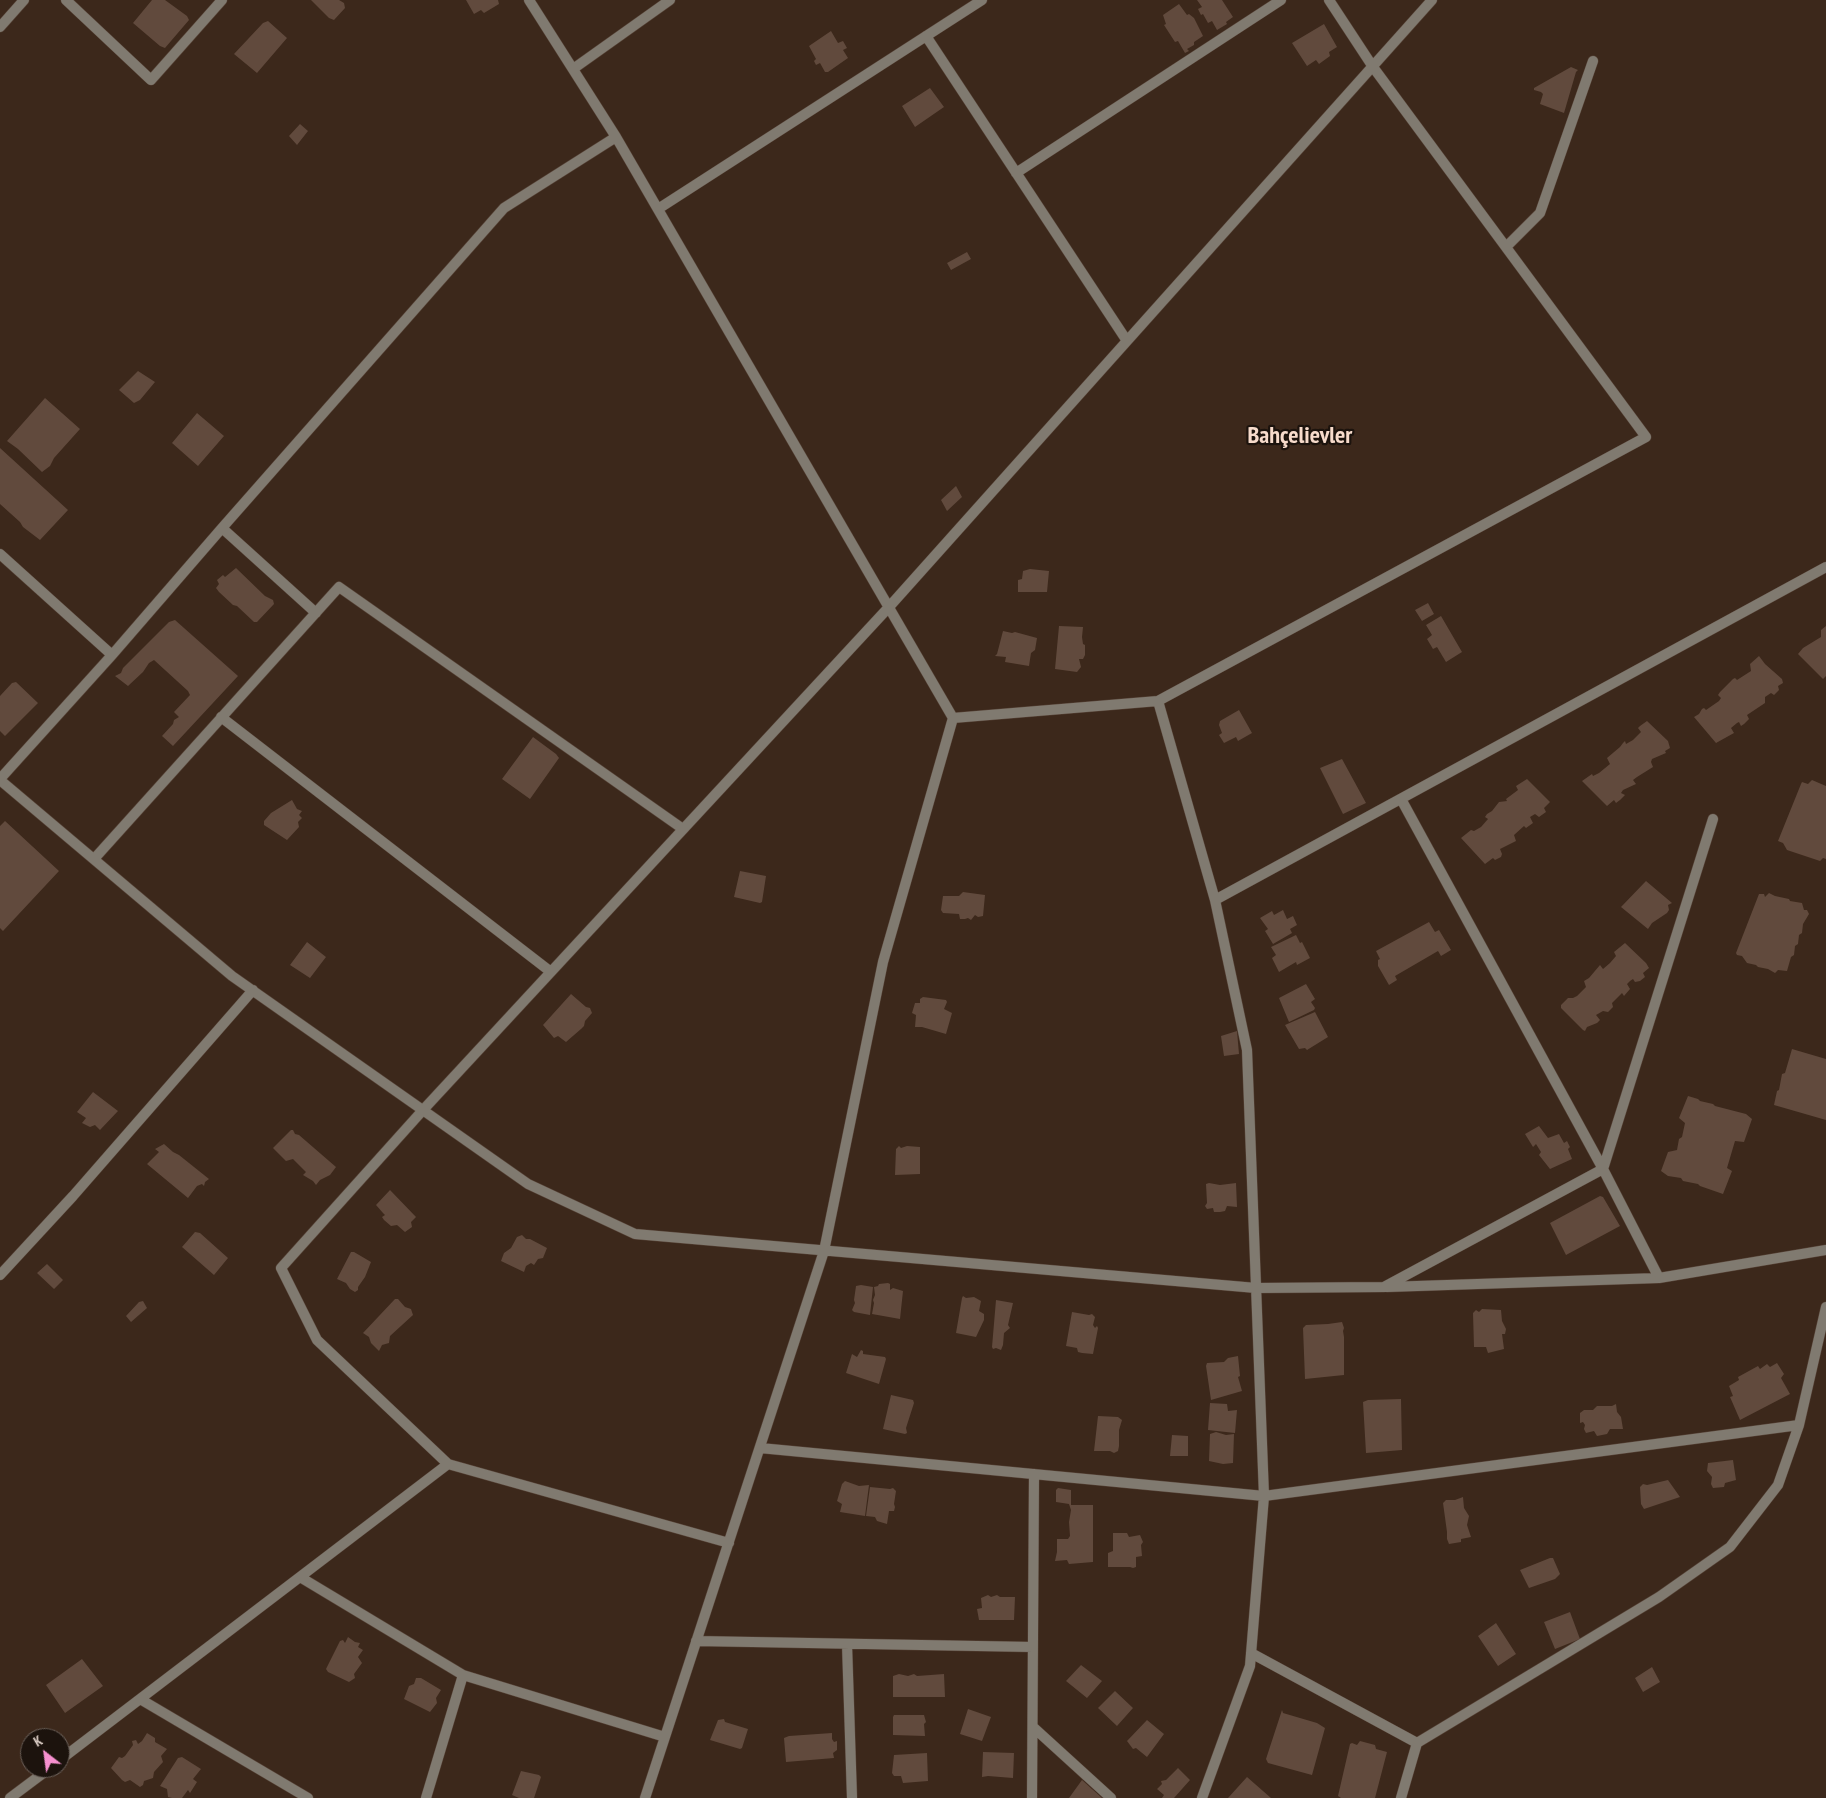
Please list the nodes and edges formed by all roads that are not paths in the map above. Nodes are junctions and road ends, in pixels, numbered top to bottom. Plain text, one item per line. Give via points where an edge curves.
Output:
1 (24, 0) edge
2 (66, 0) edge
3 (222, 0) edge
4 (529, 0) edge
5 (670, 0) edge
6 (982, 0) edge
7 (1281, 0) edge
8 (1329, 0) edge
9 (1432, 0) edge
10 (0, 27) edge
11 (926, 36) junction
12 (1594, 61) dead end
13 (1373, 67) junction
14 (573, 69) junction
15 (616, 137) junction
16 (1016, 173) junction
17 (658, 209) junction
18 (1506, 247) junction
19 (1127, 341) junction
20 (222, 528) junction
21 (0, 554) edge
22 (1826, 567) edge
23 (889, 607) junction
24 (316, 612) junction
25 (112, 655) junction
26 (1158, 702) junction
27 (221, 718) junction
28 (953, 718) junction
29 (0, 779) edge
30 (1401, 799) junction
31 (1713, 819) dead end
32 (683, 829) junction
33 (94, 859) junction
34 (1215, 900) junction
35 (551, 972) junction
36 (253, 990) junction
37 (423, 1110) junction
38 (1603, 1169) junction
39 (1826, 1250) edge
40 (824, 1252) junction
41 (0, 1275) edge
42 (1659, 1278) junction
43 (1384, 1287) junction
44 (1256, 1288) junction
45 (1826, 1308) edge
46 (1799, 1425) junction
47 (760, 1448) junction
48 (448, 1464) junction
49 (1034, 1474) junction
50 (1264, 1496) junction
51 (729, 1543) junction
52 (300, 1577) junction
53 (696, 1641) junction
54 (847, 1644) junction
55 (1033, 1647) junction
56 (1251, 1653) junction
57 (463, 1675) junction
58 (140, 1699) junction
59 (1032, 1727) junction
60 (666, 1737) junction
61 (1417, 1743) junction
62 (70, 1752) edge
63 (37, 1778) edge
64 (10, 1798) edge
65 (308, 1798) edge
66 (426, 1798) edge
67 (645, 1798) edge
68 (852, 1798) edge
69 (1032, 1798) edge
70 (1111, 1798) edge
71 (1202, 1798) edge
72 (1401, 1798) edge

1 - 10 street
2 - 3 street via 151,80
4 - 14 street
5 - 14 street
6 - 11 street
7 - 16 street
8 - 13 street
9 - 13 street
11 - 16 street
11 - 17 street
12 - 18 street via 1540,213
13 - 18 street
13 - 19 street
14 - 15 street
15 - 17 street
15 - 20 street via 504,208
16 - 19 street
17 - 23 street
18 - 26 street via 1646,437
19 - 23 street
20 - 24 street
20 - 25 street
21 - 25 street
22 - 30 street
23 - 28 street
23 - 32 street
24 - 27 street
24 - 32 street via 338,587
25 - 29 street
26 - 28 street
26 - 34 street
27 - 33 street
27 - 35 street
28 - 40 street via 882,962
29 - 33 street
30 - 34 street
30 - 38 street
31 - 38 street
32 - 35 street
33 - 36 street via 232,976
34 - 44 street via 1248,1050
35 - 37 street
36 - 37 street
36 - 41 street
37 - 40 street via 528,1184 635,1234
37 - 48 street via 282,1268 317,1340
38 - 42 street
38 - 43 street
39 - 42 street
40 - 44 street
40 - 47 street
42 - 43 street
43 - 44 street
44 - 50 street
45 - 46 street
46 - 50 street
46 - 61 street via 1778,1485 1730,1547 1659,1597
47 - 49 street
47 - 51 street
48 - 51 street
48 - 52 street
49 - 50 street
49 - 55 street
50 - 56 street
51 - 53 street
52 - 57 street
52 - 58 street
53 - 54 street
53 - 60 street
54 - 55 street
54 - 68 street
55 - 59 street
56 - 61 street
56 - 71 street via 1250,1666
57 - 60 street
57 - 66 street
58 - 62 street
58 - 65 street
59 - 69 street
59 - 70 street
60 - 67 street
61 - 72 street
63 - 64 street

